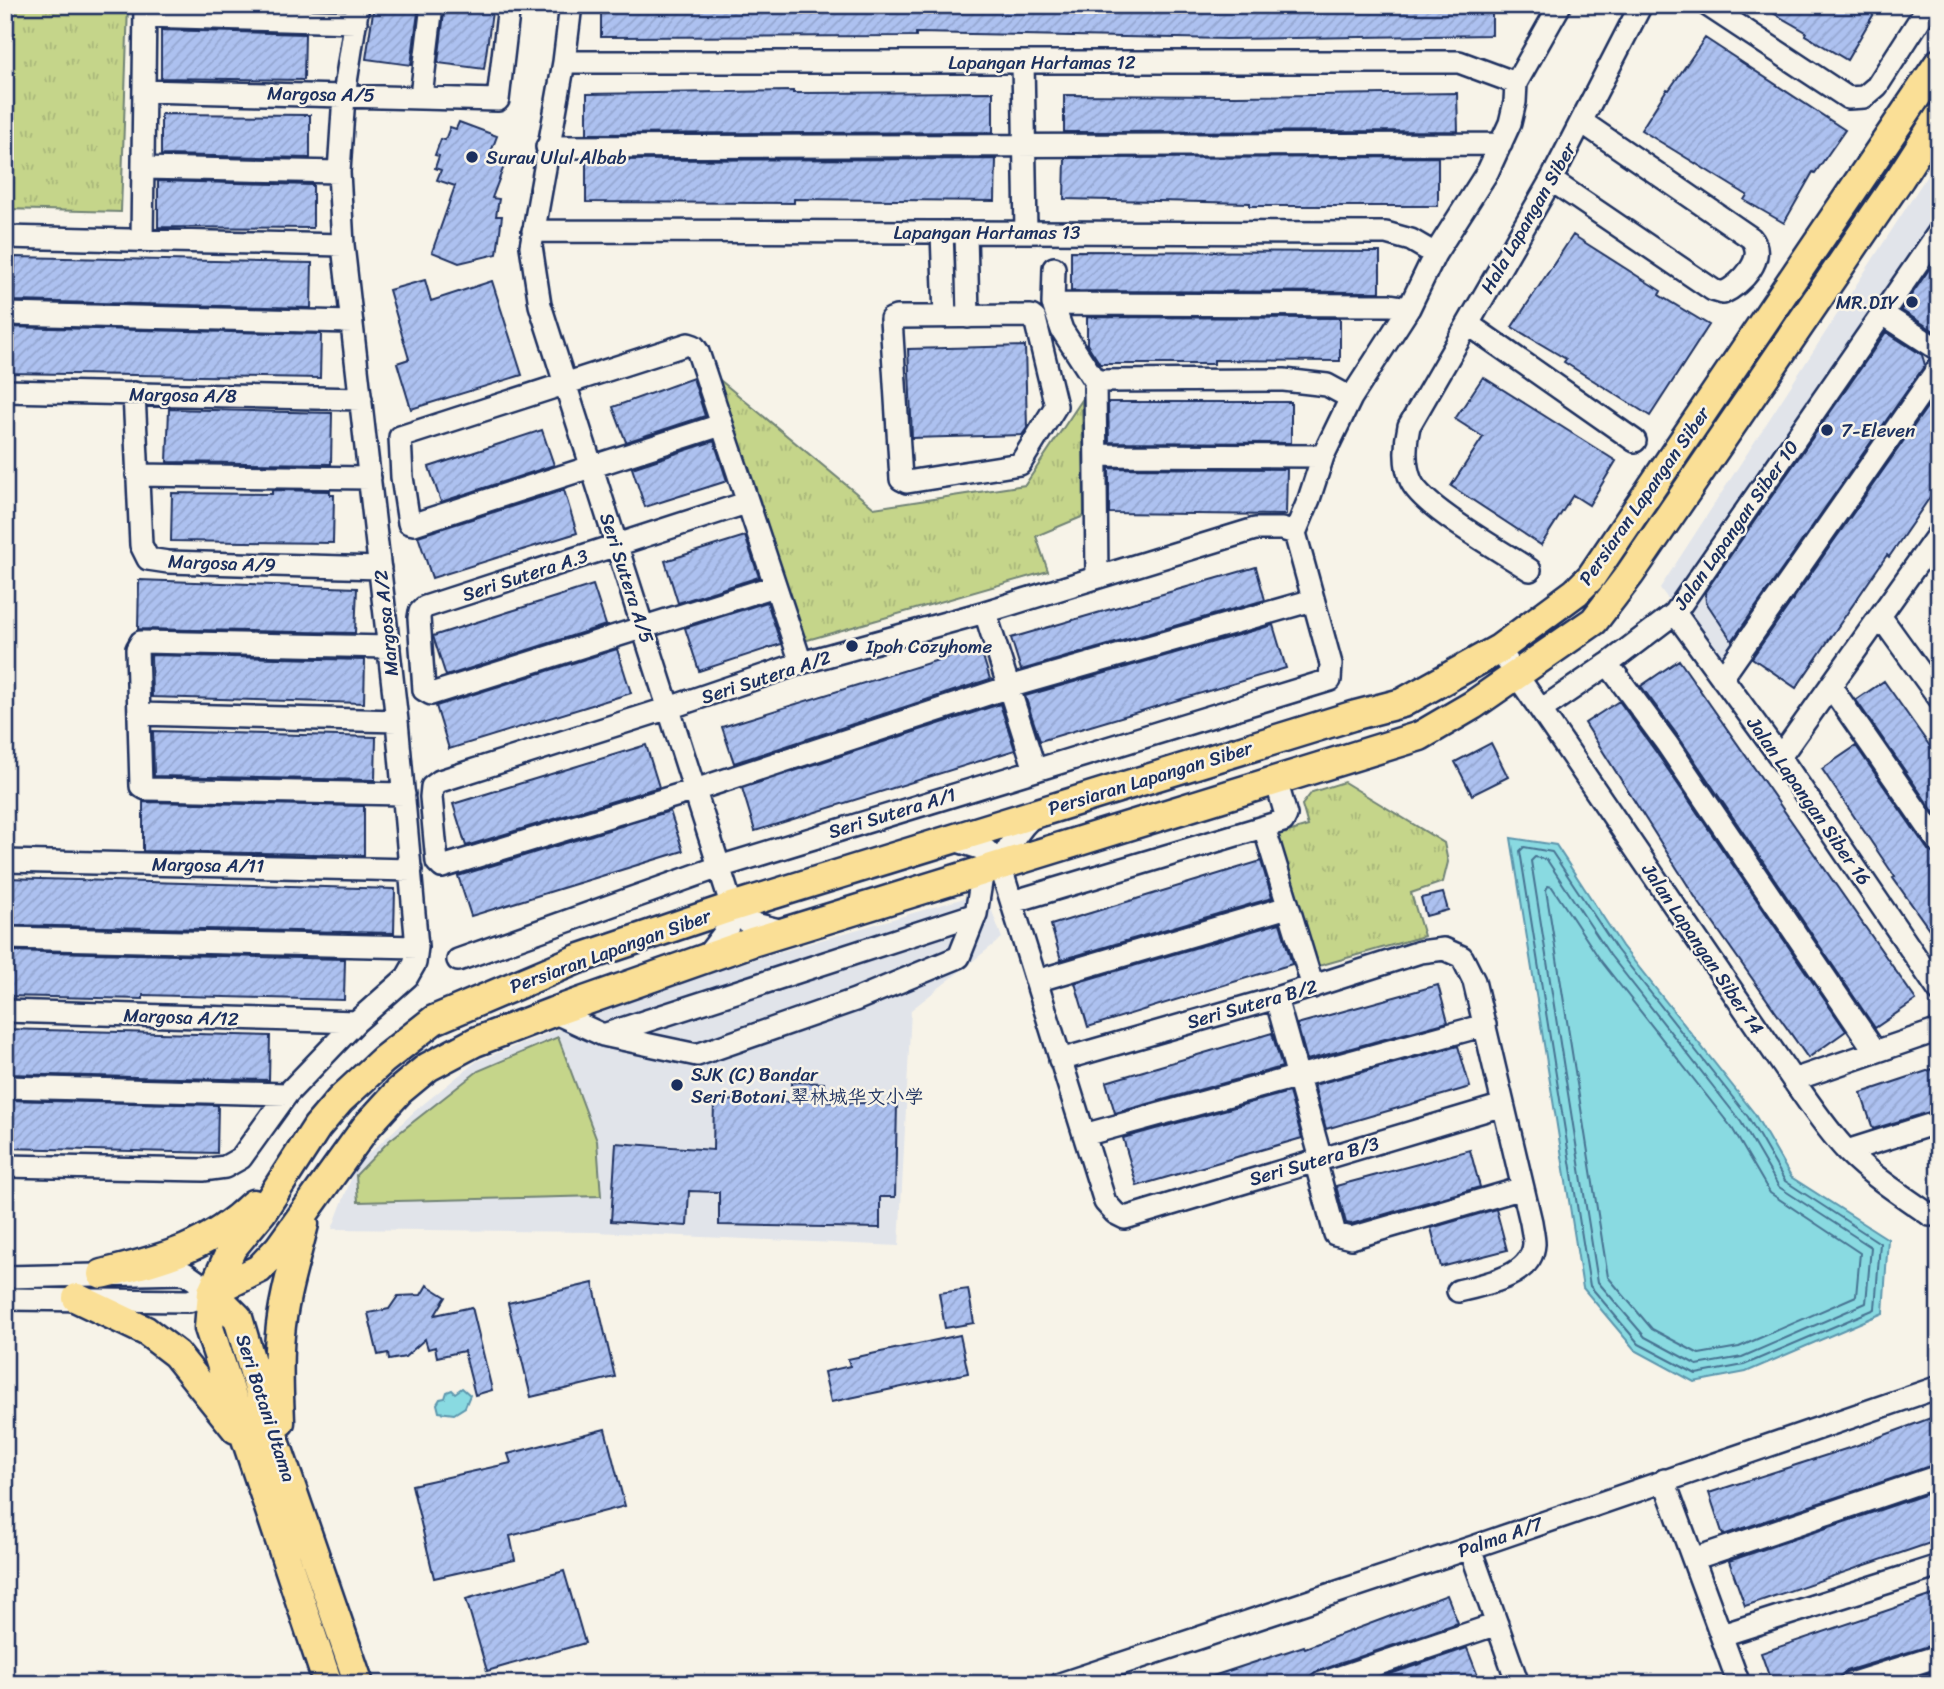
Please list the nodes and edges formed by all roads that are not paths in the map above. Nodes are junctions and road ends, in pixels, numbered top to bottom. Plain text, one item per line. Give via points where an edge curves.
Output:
1 (432, 5) edge
2 (509, 5) edge
3 (572, 5) edge
4 (1560, 5) edge
5 (1641, 5) edge
6 (1707, 5) edge
7 (1928, 5) edge
8 (145, 11) edge
9 (357, 14) edge
10 (564, 62) junction
11 (1023, 62) junction
12 (1939, 63) edge
13 (1516, 83) junction
14 (144, 91) junction
15 (344, 95) junction
16 (421, 96) junction
17 (1939, 117) edge
18 (1582, 122) junction
19 (1024, 144) junction
20 (1501, 144) junction
21 (547, 147) junction
22 (143, 169) junction
23 (339, 172) junction
24 (1551, 180) junction
25 (942, 232) junction
26 (965, 232) junction
27 (1026, 232) junction
28 (1939, 232) edge
29 (5, 237) edge
30 (532, 239) junction
31 (142, 240) junction
32 (342, 245) junction
33 (1435, 254) junction
34 (1054, 268) dead end
35 (1053, 304) junction
36 (1409, 308) junction
37 (5, 314) edge
38 (1883, 314) junction
39 (945, 317) junction
40 (968, 317) junction
41 (352, 322) junction
42 (1468, 324) junction
43 (1939, 350) edge
44 (1939, 367) edge
45 (1095, 382) junction
46 (565, 385) junction
47 (5, 391) edge
48 (134, 393) junction
49 (1351, 398) junction
50 (361, 399) junction
51 (721, 425) junction
52 (1635, 441) dead end
53 (1097, 455) junction
54 (1323, 456) junction
55 (592, 467) junction
56 (137, 475) junction
57 (370, 478) junction
58 (746, 503) junction
59 (1296, 533) junction
60 (1939, 533) edge
61 (617, 545) junction
62 (380, 568) junction
63 (1530, 570) dead end
64 (1097, 577) junction
65 (775, 586) junction
66 (1313, 600) junction
67 (985, 611) junction
68 (1675, 613) junction
69 (1880, 616) junction
70 (643, 627) junction
71 (389, 647) junction
72 (1499, 649) junction
73 (802, 663) junction
74 (1608, 664) junction
75 (1517, 675) junction
76 (1722, 678) junction
77 (1935, 683) edge
78 (1009, 687) junction
79 (1831, 687) junction
80 (669, 708) junction
81 (1541, 710) junction
82 (140, 714) junction
83 (397, 721) junction
84 (1780, 757) junction
85 (1035, 769) junction
86 (1276, 780) junction
87 (695, 790) junction
88 (404, 794) junction
89 (1037, 813) junction
90 (1264, 827) junction
91 (951, 839) junction
92 (1939, 843) edge
93 (5, 861) edge
94 (719, 867) junction
95 (991, 867) junction
96 (411, 870) junction
97 (1012, 902) junction
98 (732, 906) junction
99 (1289, 906) junction
100 (976, 914) junction
101 (785, 932) junction
102 (5, 938) edge
103 (417, 947) junction
104 (705, 958) junction
105 (458, 960) dead end
106 (1036, 981) junction
107 (1313, 987) junction
108 (1939, 991) edge
109 (1276, 998) junction
110 (5, 1011) edge
111 (553, 1012) junction
112 (356, 1022) junction
113 (1485, 1025) junction
114 (1939, 1030) edge
115 (603, 1035) junction
116 (1875, 1051) junction
117 (1060, 1060) junction
118 (1298, 1076) junction
119 (1793, 1080) junction
120 (5, 1087) edge
121 (287, 1094) junction
122 (1503, 1105) junction
123 (1939, 1122) edge
124 (1084, 1135) junction
125 (1847, 1151) junction
126 (297, 1158) junction
127 (1318, 1160) junction
128 (5, 1166) edge
129 (1523, 1188) junction
130 (309, 1208) junction
131 (1936, 1220) edge
132 (102, 1274) junction
133 (5, 1277) edge
134 (1458, 1291) dead end
135 (212, 1292) junction
136 (77, 1298) junction
137 (5, 1299) edge
138 (1939, 1387) edge
139 (247, 1442) junction
140 (282, 1461) junction
141 (1939, 1476) edge
142 (1664, 1480) junction
143 (1470, 1548) junction
144 (1693, 1559) junction
145 (1939, 1566) edge
146 (1497, 1624) junction
147 (1722, 1635) junction
148 (1939, 1656) edge
149 (328, 1684) edge
150 (359, 1684) edge
151 (1060, 1684) edge
152 (1320, 1684) edge
153 (1518, 1684) edge
154 (1739, 1684) edge
155 (1850, 1684) edge

1 - 16 street
2 - 16 street, Margosa A/5 via 498,100
3 - 10 street, Seri Sutera A/5
4 - 13 street
5 - 18 street, Hala Lapangan Siber
6 - 7 street via 1848,98 1864,97 1877,86
8 - 9 street
8 - 14 street
9 - 15 street, Margosa A/2
10 - 11 street, Lapangan Hartamas 12
10 - 21 street, Seri Sutera A/5
11 - 13 street, Lapangan Hartamas 12 via 1459,62
11 - 19 street
12 - 72 main road, Persiaran Lapangan Siber via 1591,577
13 - 20 street via 1510,123
14 - 15 street, Margosa A/5
14 - 22 street
15 - 16 street, Margosa A/5
15 - 23 street, Margosa A/2
17 - 75 main road, Persiaran Lapangan Siber via 1609,602 1594,621
18 - 24 street, Hala Lapangan Siber
18 - 24 street via 1751,238 1758,251 1755,260 1733,289 1713,290
19 - 20 street
19 - 21 street
19 - 27 street
20 - 33 street
21 - 30 street, Seri Sutera A/5
22 - 23 street
22 - 31 street
23 - 32 street, Margosa A/2
24 - 42 street, Hala Lapangan Siber
25 - 26 street, Lapangan Hartamas 13
25 - 30 street, Lapangan Hartamas 13
25 - 39 street
26 - 27 street, Lapangan Hartamas 13
26 - 40 street
27 - 33 street, Lapangan Hartamas 13 via 1386,233
28 - 38 street, Jalan Lapangan Siber 10
29 - 31 street
30 - 46 street, Seri Sutera A/5 via 540,305
31 - 32 street
32 - 41 street, Margosa A/2
33 - 36 street
34 - 35 street
35 - 36 street
35 - 45 street via 1062,330
36 - 49 street
37 - 41 street
38 - 43 street
38 - 68 street, Jalan Lapangan Siber 10
39 - 40 street
39 - 40 street via 891,319 901,479 907,482 1020,464 1056,406 1035,319
41 - 50 street, Margosa A/2
42 - 52 street
42 - 63 street, Hala Lapangan Siber via 1409,426 1405,443 1411,482 1431,505
44 - 76 street
45 - 49 street via 1284,380 1328,386
45 - 53 street
46 - 51 street via 688,344 698,352
46 - 55 street, Seri Sutera A/5
46 - 55 street via 400,437 409,523
47 - 48 street, Margosa A/8
48 - 50 street, Margosa A/8
48 - 56 street, Margosa A/9
49 - 54 street
50 - 57 street, Margosa A/2
51 - 55 street
51 - 58 street
53 - 54 street
53 - 64 street
54 - 59 street
55 - 61 street, Seri Sutera A/5
56 - 57 street
56 - 62 street, Margosa A/9 via 141,545 148,559
57 - 62 street, Margosa A/2
58 - 61 street, Seri Sutera A.3
58 - 65 street
59 - 64 street, Seri Sutera A/2 via 1255,529
59 - 66 street
60 - 69 street
61 - 70 street, Seri Sutera A/5
61 - 70 street, Seri Sutera A.3 via 425,607 419,618 424,690 431,694
62 - 71 street, Margosa A/2
64 - 67 street, Seri Sutera A/2
65 - 70 street
65 - 73 street
66 - 78 street
66 - 85 street, Seri Sutera A/1 via 1331,664 1330,680
67 - 73 street, Seri Sutera A/2
67 - 78 street
68 - 74 street, Jalan Lapangan Siber 10
68 - 76 street, Jalan Lapangan Siber 16
69 - 77 street
69 - 79 street
70 - 80 street, Seri Sutera A/5
71 - 82 street via 141,642 137,649
71 - 83 street, Margosa A/2
72 - 75 street, Jalan Lapangan Siber 14
72 - 89 main road, Persiaran Lapangan Siber via 1402,703
73 - 80 street, Seri Sutera A/2
74 - 81 street, Jalan Lapangan Siber 10
74 - 116 street
75 - 81 street, Jalan Lapangan Siber 14
75 - 86 main road, Persiaran Lapangan Siber via 1420,736
76 - 84 street, Jalan Lapangan Siber 16
78 - 85 street
78 - 87 street
79 - 84 street
79 - 92 street
80 - 87 street, Seri Sutera A/5
80 - 87 street, Seri Sutera A/2 via 440,781 432,788 431,797 437,862 442,867
81 - 119 street, Jalan Lapangan Siber 14
82 - 83 street
82 - 88 street via 141,786 146,789
83 - 88 street, Margosa A/2
84 - 108 street, Jalan Lapangan Siber 16
85 - 94 street, Seri Sutera A/1
86 - 90 street via 1286,815 1283,821
86 - 95 main road, Persiaran Lapangan Siber
87 - 94 street, Seri Sutera A/5
88 - 96 street, Margosa A/2
89 - 91 main road, Persiaran Lapangan Siber
89 - 95 street
90 - 97 street
90 - 99 street
91 - 95 street via 986,850
91 - 98 main road, Persiaran Lapangan Siber
93 - 96 street, Margosa A/11
94 - 98 street, Seri Sutera A/5
94 - 105 street, Seri Sutera A/1
95 - 97 street
95 - 100 street
95 - 101 main road, Persiaran Lapangan Siber
96 - 103 street, Margosa A/2
97 - 106 street
98 - 101 street via 747,922
98 - 104 street via 729,927
98 - 126 main road, Persiaran Lapangan Siber via 578,959 434,1020 340,1100
99 - 106 street
99 - 107 street
100 - 115 street
100 - 115 street via 959,957 855,1000 696,1055
101 - 104 main road, Persiaran Lapangan Siber
102 - 103 street
103 - 112 street, Margosa A/2 via 407,977
104 - 111 main road, Persiaran Lapangan Siber
106 - 117 street
107 - 109 street, Seri Sutera B/2
107 - 113 street, Seri Sutera B/2 via 1444,948 1462,957 1474,981
109 - 117 street, Seri Sutera B/2
109 - 118 street
110 - 112 street, Margosa A/12
111 - 115 street
111 - 130 main road, Persiaran Lapangan Siber via 475,1042 428,1067 366,1127
112 - 121 street, Margosa A/2
113 - 118 street
113 - 122 street
114 - 116 street
116 - 119 street
117 - 124 street
118 - 124 street
118 - 127 street
119 - 125 street, Jalan Lapangan Siber 14
120 - 121 street
121 - 128 street, Margosa A/2 via 241,1158 225,1167
122 - 127 street, Seri Sutera B/3
122 - 129 street
123 - 125 street
124 - 127 street, Seri Sutera B/3 via 1105,1202 1125,1218
125 - 131 street, Jalan Lapangan Siber 14
126 - 132 main road via 250,1207 211,1237 168,1258
126 - 135 main road, Persiaran Lapangan Siber via 232,1248
127 - 129 street via 1335,1234 1351,1238
129 - 134 street via 1534,1247 1522,1269 1496,1282
130 - 135 main road, Persiaran Lapangan Siber via 259,1269
130 - 140 main road via 280,1334
132 - 133 street
132 - 135 street via 185,1273
135 - 136 street via 189,1301
135 - 139 main road, Seri Botani Utama via 209,1328
135 - 140 main road, Seri Botani Utama via 238,1318
136 - 137 street
136 - 139 main road via 146,1331 176,1354
138 - 142 street, Palma A/7
139 - 149 main road, Seri Botani Utama
140 - 150 main road, Seri Botani Utama
141 - 144 street
142 - 143 street, Palma A/7
142 - 144 street
143 - 146 street
143 - 151 street, Palma A/7
144 - 147 street
145 - 147 street
146 - 152 street
146 - 153 street
147 - 154 street
148 - 155 street

